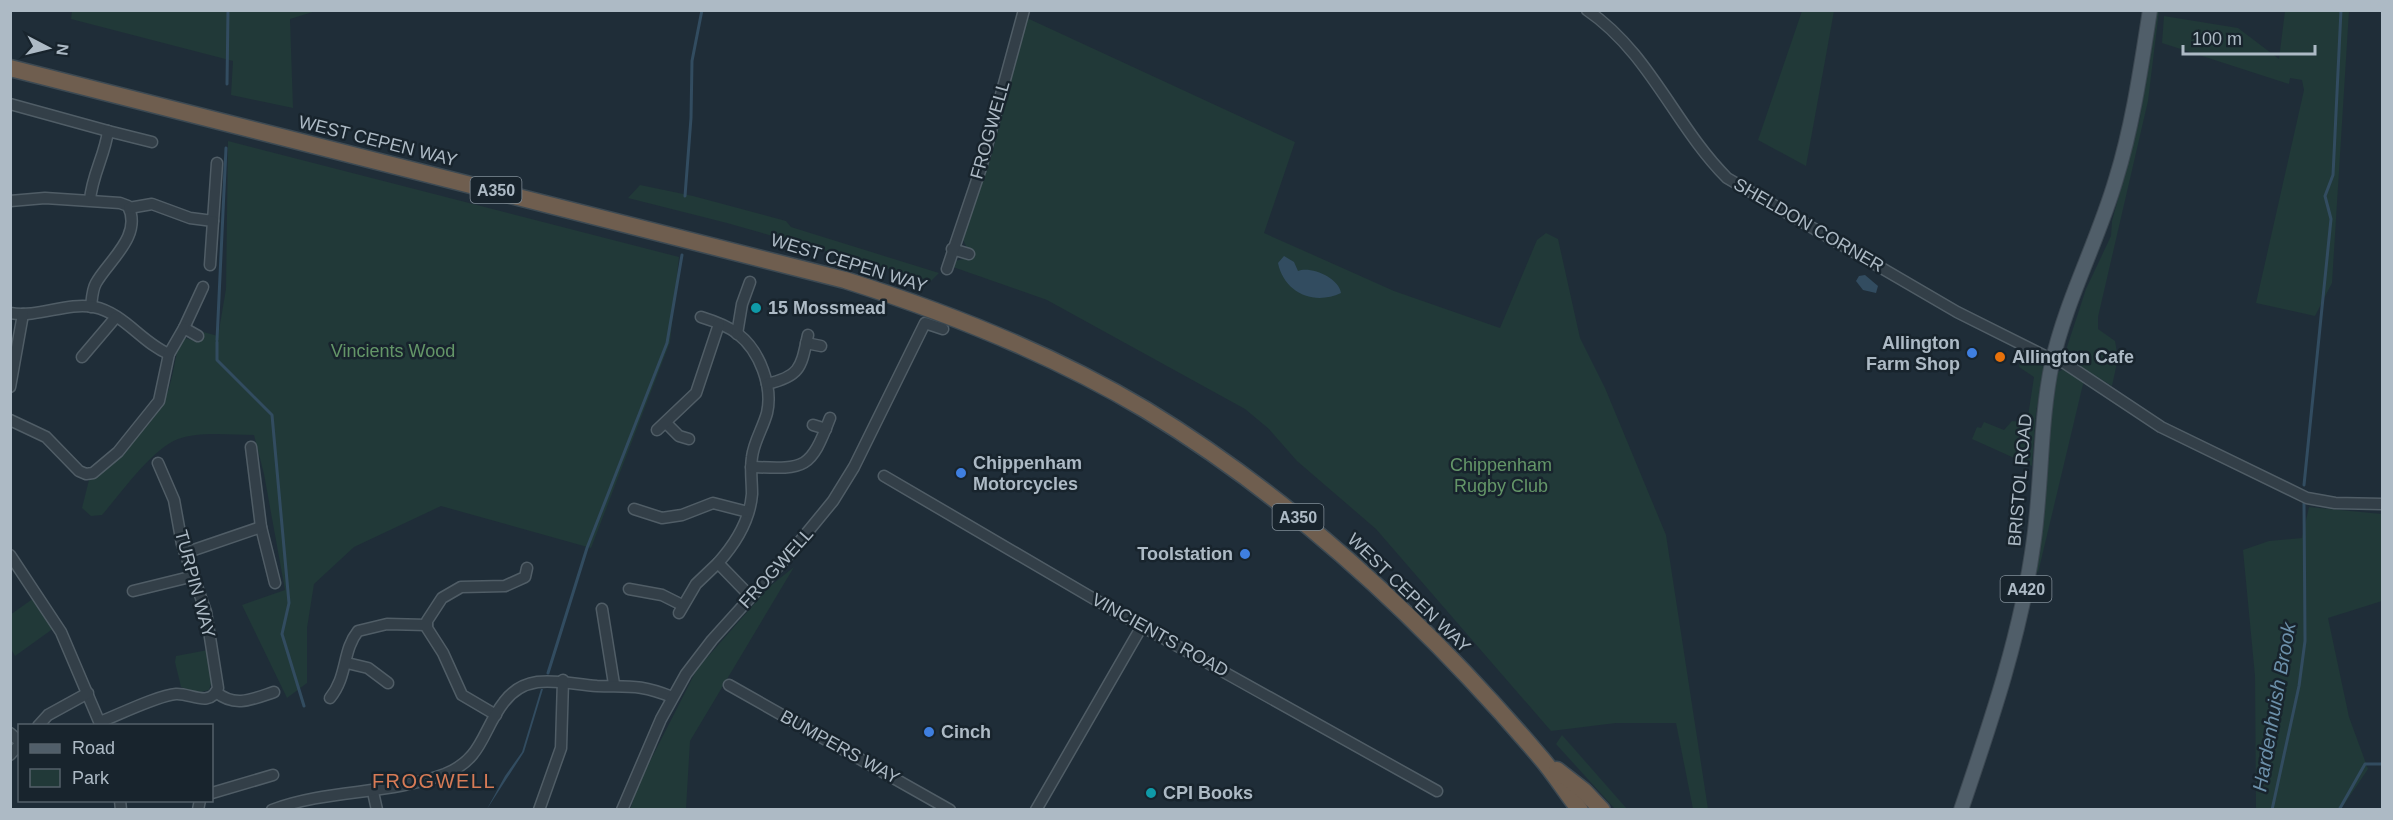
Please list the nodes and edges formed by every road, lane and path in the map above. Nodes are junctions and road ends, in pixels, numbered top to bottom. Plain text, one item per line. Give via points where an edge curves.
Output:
1 (1024, 10) edge
2 (1587, 10) edge
3 (2150, 10) edge
4 (10, 68) edge
5 (10, 104) edge
6 (108, 130) junction
7 (152, 142) dead end
8 (217, 163) dead end
9 (90, 200) junction
10 (10, 201) edge
11 (129, 208) junction
12 (213, 221) junction
13 (952, 249) junction
14 (969, 254) dead end
15 (210, 265) dead end
16 (947, 269) dead end
17 (750, 282) dead end
18 (203, 287) dead end
19 (91, 307) junction
20 (10, 313) edge
21 (23, 314) junction
22 (701, 316) dead end
23 (116, 317) junction
24 (719, 324) junction
25 (184, 328) junction
26 (943, 329) dead end
27 (737, 334) junction
28 (198, 336) dead end
29 (820, 346) dead end
30 (170, 354) junction
31 (82, 357) dead end
32 (2054, 358) junction
33 (767, 384) junction
34 (10, 387) edge
35 (830, 418) dead end
36 (10, 420) edge
37 (813, 425) dead end
38 (826, 429) junction
39 (689, 439) dead end
40 (251, 447) dead end
41 (158, 463) dead end
42 (751, 467) junction
43 (884, 476) dead end
44 (2382, 504) edge
45 (634, 509) dead end
46 (748, 512) junction
47 (261, 527) junction
48 (185, 553) junction
49 (10, 555) edge
50 (718, 563) junction
51 (194, 576) junction
52 (528, 576) dead end
53 (275, 583) dead end
54 (636, 586) dead end
55 (133, 591) dead end
56 (751, 597) junction
57 (602, 609) dead end
58 (427, 625) junction
59 (1143, 626) junction
60 (347, 663) junction
61 (382, 681) dead end
62 (563, 681) junction
63 (614, 684) junction
64 (729, 685) dead end
65 (216, 692) junction
66 (274, 692) dead end
67 (88, 693) junction
68 (335, 696) dead end
69 (672, 697) junction
70 (496, 715) junction
71 (40, 724) edge
72 (101, 724) edge
73 (1542, 759) junction
74 (269, 779) dead end
75 (1437, 791) dead end
76 (373, 792) junction
77 (213, 793) edge
78 (290, 807) edge
79 (538, 807) edge
80 (272, 810) edge
81 (377, 810) edge
82 (622, 810) edge
83 (951, 810) edge
84 (1036, 810) edge
85 (1580, 810) edge
86 (1602, 810) edge
87 (1961, 810) edge

1 - 13 street, FROGWELL via 981,168
2 - 32 street, SHELDON CORNER via 1629,46 1707,158 1727,178 1957,312
3 - 32 main road, A420 via 2131,126
4 - 73 highway, WEST CEPEN WAY / A350 via 834,277 928,307 1022,346 1146,410 1271,495 1398,606
5 - 6 street
6 - 7 street
6 - 9 street
8 - 12 street
9 - 10 street
9 - 11 street via 120,203
11 - 12 street via 152,204 190,218
11 - 19 street via 124,244 97,282
12 - 15 street
13 - 14 street
13 - 16 street, FROGWELL
17 - 27 street
18 - 25 street
19 - 21 street
19 - 23 street
20 - 21 street
21 - 34 street
22 - 24 street
23 - 30 street
23 - 31 street
24 - 27 street
24 - 39 street via 696,393 662,427
25 - 28 street
25 - 30 street
26 - 56 street, FROGWELL via 920,320 845,483 812,529
27 - 33 street via 753,353
29 - 33 street via 807,339 796,373
30 - 36 street via 159,401 118,452 93,473 79,471 46,437
32 - 44 street, SHELDON CORNER via 2161,427 2307,498
32 - 87 main road, BRISTOL ROAD / A420 via 2044,405 2027,583
33 - 42 street via 767,413 755,442
35 - 38 street
37 - 38 street
38 - 42 street via 813,456 801,465
40 - 47 street
41 - 48 street, TURPIN WAY via 174,500
42 - 46 street
43 - 59 street, VINCIENTS ROAD
45 - 46 street via 662,518 713,503
46 - 50 street via 736,540
47 - 48 street
47 - 53 street
48 - 51 street, TURPIN WAY
49 - 67 street via 61,632
50 - 54 street via 700,580 681,609 664,596
50 - 56 street
51 - 55 street
51 - 65 street, TURPIN WAY via 208,624
52 - 58 street via 505,586 470,585 453,590 442,598
56 - 69 street, FROGWELL via 704,649
57 - 63 street
58 - 60 street via 363,628 352,638
58 - 70 street via 443,653 458,694
59 - 75 street, VINCIENTS ROAD
59 - 84 street
60 - 61 street via 368,668
60 - 68 street
62 - 63 street
62 - 70 street via 544,681 520,688 507,698
62 - 79 street via 561,748
63 - 69 street via 647,688
64 - 83 street, BUMPERS WAY
65 - 66 street via 226,700 240,702
65 - 72 street via 201,699 170,695
67 - 71 street via 48,715
67 - 72 street
69 - 82 street, FROGWELL
70 - 76 street via 477,750 461,765 414,784
73 - 85 highway, WEST CEPEN WAY / A350
73 - 86 highway, WEST CEPEN WAY / A350
74 - 77 street
76 - 78 street
76 - 81 street
78 - 80 street

